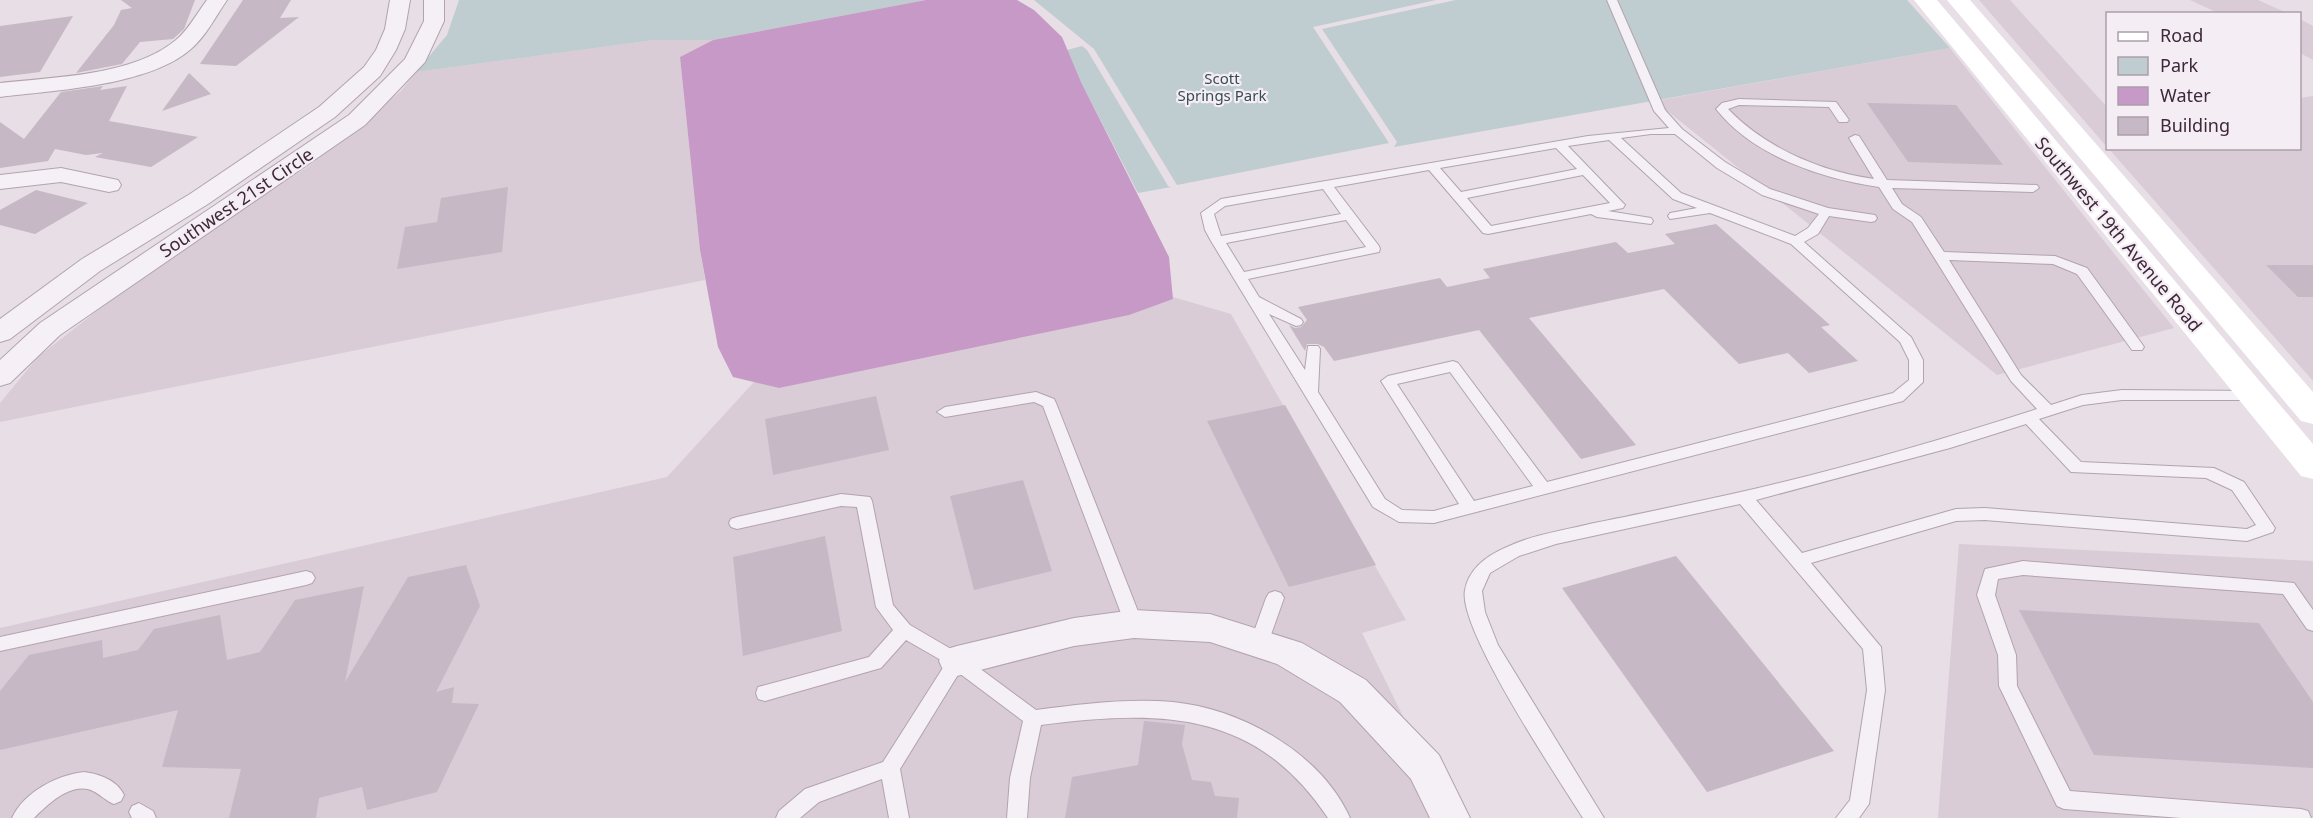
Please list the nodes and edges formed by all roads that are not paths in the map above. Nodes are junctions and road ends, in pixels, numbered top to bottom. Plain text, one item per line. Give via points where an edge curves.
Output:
1 (217, 0) edge
2 (400, 0) edge
3 (434, 0) edge
4 (1612, 0) edge
5 (1925, 0) edge
6 (1958, 0) edge
7 (0, 90) edge
8 (1843, 120) dead end
9 (1678, 132) junction
10 (1612, 136) junction
11 (1855, 138) dead end
12 (1559, 144) junction
13 (1432, 166) junction
14 (1586, 171) junction
15 (0, 182) edge
16 (1884, 184) junction
17 (109, 185) dead end
18 (1326, 185) junction
19 (2033, 188) dead end
20 (1458, 196) junction
21 (1710, 209) junction
22 (1585, 211) junction
23 (1826, 212) junction
24 (1350, 216) junction
25 (1674, 216) dead end
26 (1871, 218) dead end
27 (1647, 221) dead end
28 (1217, 241) junction
29 (1796, 241) junction
30 (1940, 256) junction
31 (1239, 277) junction
32 (1253, 300) junction
33 (1296, 322) dead end
34 (0, 333) edge
35 (2137, 347) dead end
36 (1313, 349) dead end
37 (0, 376) edge
38 (1311, 392) junction
39 (2253, 395) junction
40 (2048, 411) junction
41 (945, 412) dead end
42 (2313, 413) edge
43 (2028, 417) junction
44 (2313, 467) edge
45 (1544, 489) junction
46 (1744, 497) junction
47 (1470, 508) junction
48 (737, 523) dead end
49 (1799, 560) junction
50 (306, 578) dead end
51 (1275, 598) dead end
52 (1134, 624) junction
53 (2313, 624) edge
54 (904, 630) junction
55 (1259, 643) junction
56 (0, 644) edge
57 (957, 661) junction
58 (765, 693) dead end
59 (1033, 718) junction
60 (890, 768) junction
61 (114, 795) dead end
62 (2137, 812) edge
63 (22, 818) edge
64 (786, 818) edge
65 (899, 818) edge
66 (1017, 818) edge
67 (1340, 818) edge
68 (1450, 818) edge
69 (1594, 818) edge
70 (1846, 818) edge
71 (2301, 818) edge

1 - 7 street via 185,44 162,60 129,71
2 - 34 street, Southwest 21st Circle via 396,29 386,50 372,71 327,112 199,200 91,265
3 - 37 street, Southwest 21st Circle via 434,21 414,62 357,120 50,329
4 - 9 lane via 1660,111
5 - 39 main road, Southwest 19th Avenue Road
6 - 42 main road, Southwest 19th Avenue Road
8 - 16 lane via 1832,104 1738,102 1722,109 1767,146 1805,164
9 - 10 lane
9 - 23 lane via 1721,165 1766,192
10 - 12 lane
10 - 21 lane via 1677,196
11 - 16 lane
12 - 13 lane
12 - 14 lane
13 - 18 lane
13 - 20 lane
14 - 20 lane
14 - 22 lane via 1619,204
15 - 17 street via 61,174
16 - 19 lane
16 - 30 lane via 1897,206 1917,220
18 - 24 lane
18 - 28 lane via 1221,203 1206,213
20 - 22 lane via 1488,230
21 - 25 lane
21 - 29 lane
22 - 27 lane
23 - 26 lane
23 - 29 lane via 1813,231
24 - 28 lane
24 - 31 lane via 1374,249
28 - 31 lane
29 - 45 lane via 1906,340 1916,360 1916,382 1898,397
30 - 35 lane via 2055,260 2082,271
30 - 40 lane via 2016,378
31 - 32 lane
32 - 33 lane
32 - 38 lane
36 - 38 lane
38 - 47 lane via 1379,503 1398,516 1434,517
39 - 40 lane via 2122,395 2082,400
39 - 44 main road, Southwest 19th Avenue Road
40 - 43 lane
41 - 52 lane via 1036,397 1049,403
43 - 46 lane via 1950,443
43 - 49 lane via 2077,468 2208,472 2238,486 2267,528 2247,535 1956,515
45 - 47 lane
45 - 47 lane via 1453,366 1388,381
46 - 49 lane
46 - 69 lane via 1556,538 1513,550 1482,568 1473,591 1476,612 1491,647 1522,705
48 - 54 lane via 842,500 864,501 885,607
49 - 70 lane via 1872,647 1876,690 1859,804
50 - 56 lane
51 - 55 lane
52 - 55 street via 1210,628
52 - 57 street via 1074,632
53 - 62 lane via 2288,588 2023,568 1991,574 1986,595 2007,655 2008,686 2064,800
54 - 57 lane
54 - 58 lane via 875,663
55 - 68 street via 1290,653 1353,691 1425,767
57 - 59 lane
57 - 60 lane
59 - 66 lane via 1020,778
59 - 67 lane via 1095,710 1174,710 1237,727 1294,762
60 - 64 lane via 812,795
60 - 65 lane
61 - 63 lane via 94,782 71,784 41,797
62 - 71 lane

